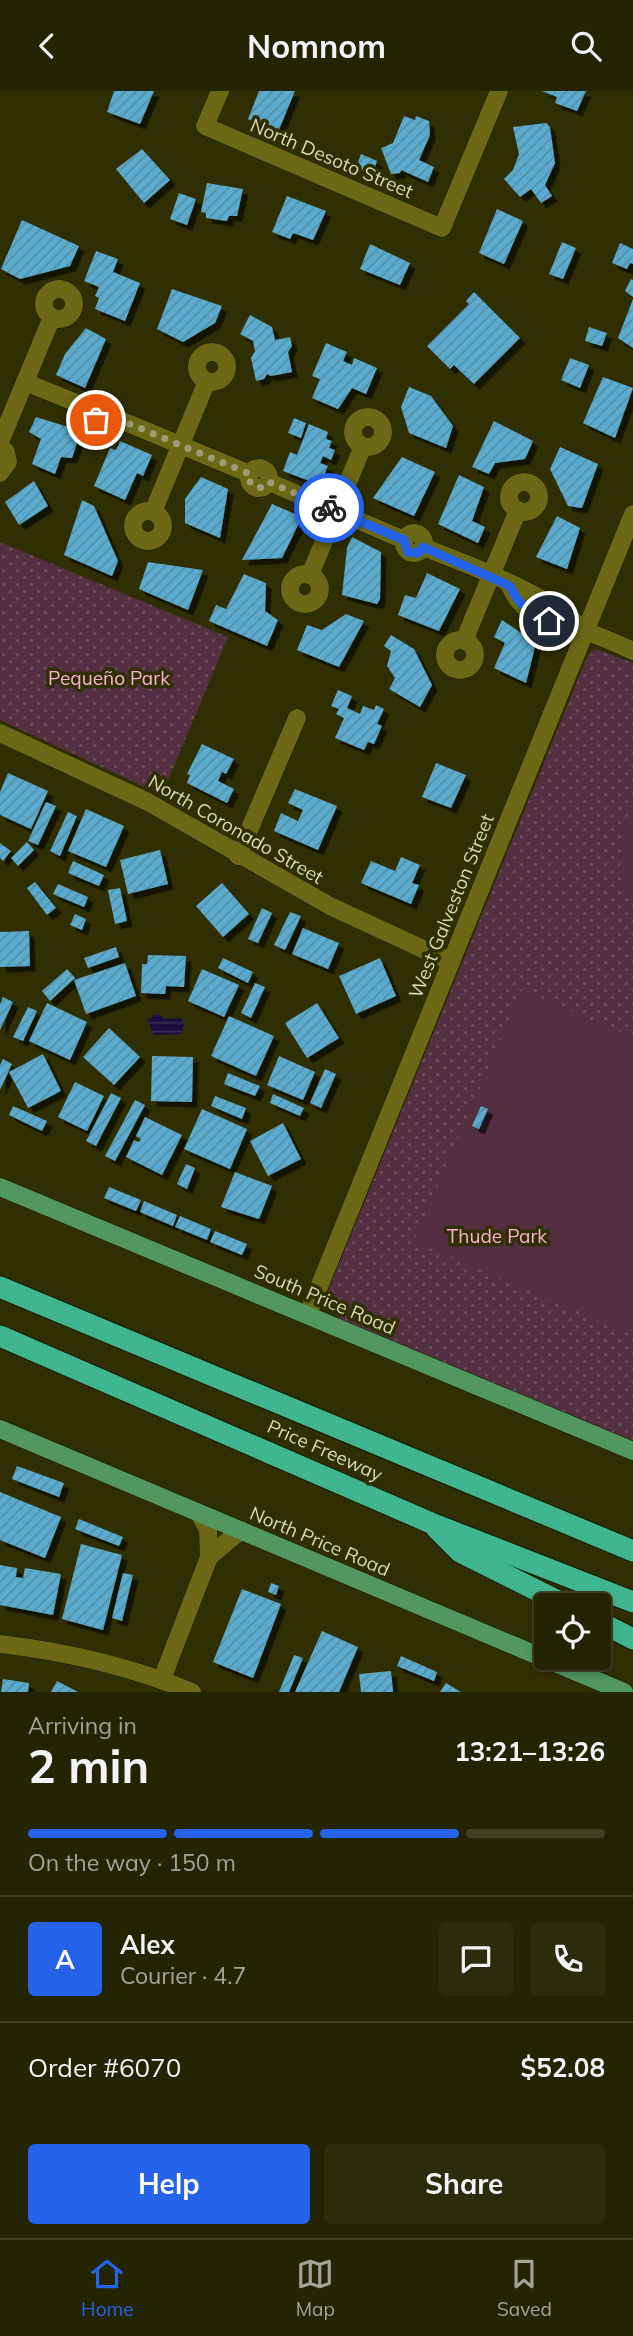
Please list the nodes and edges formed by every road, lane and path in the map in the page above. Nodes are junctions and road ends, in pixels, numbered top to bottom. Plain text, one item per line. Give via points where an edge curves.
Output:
1 (220, 91) edge
2 (499, 91) edge
3 (52, 317) dead end
4 (207, 381) dead end
5 (25, 382) junction
6 (0, 445) edge
7 (181, 446) junction
8 (363, 446) dead end
9 (0, 473) edge
10 (518, 510) dead end
11 (336, 511) junction
12 (153, 512) dead end
13 (633, 514) edge
14 (310, 575) dead end
15 (492, 576) junction
16 (585, 631) junction
17 (464, 641) dead end
18 (633, 651) edge
19 (297, 717) dead end
20 (0, 733) edge
21 (238, 856) junction
22 (451, 962) junction
23 (0, 1187) edge
24 (0, 1281) edge
25 (0, 1287) edge
26 (307, 1314) junction
27 (74, 1318) junction
28 (0, 1337) edge
29 (0, 1429) edge
30 (633, 1451) edge
31 (199, 1514) junction
32 (431, 1523) junction
33 (571, 1525) junction
34 (241, 1530) junction
35 (633, 1542) edge
36 (633, 1551) edge
37 (209, 1557) junction
38 (542, 1593) edge
39 (633, 1602) edge
40 (611, 1628) edge
41 (633, 1639) edge
42 (0, 1644) edge
43 (162, 1679) junction
44 (192, 1692) edge
45 (624, 1692) edge

1 - 2 street, North Desoto Street via 205,126 442,228
3 - 5 street
4 - 7 street
5 - 6 street
5 - 7 street via 93,410 98,422 113,417
6 - 9 street via 8,462
7 - 11 street via 250,474 263,468 269,482
7 - 12 street
8 - 11 street
10 - 15 street
11 - 14 street
11 - 15 street via 404,540 412,554 423,547
13 - 16 street, West Galveston Street
15 - 16 street via 525,589 540,609 567,613
15 - 17 street
16 - 18 street
16 - 22 street, West Galveston Street
19 - 21 street
20 - 21 street, North Coronado Street via 148,801
21 - 22 street, North Coronado Street via 330,906
22 - 26 street, West Galveston Street
23 - 26 main road, South Price Road
24 - 27 highway
25 - 27 highway, Price Freeway
26 - 30 main road, South Price Road
27 - 33 highway, Price Freeway
28 - 32 highway, Price Freeway
29 - 31 main road, North Price Road
31 - 34 main road, North Price Road
31 - 37 street via 208,1530
32 - 38 highway via 460,1552
32 - 39 highway, Price Freeway
33 - 35 highway
33 - 36 highway, Price Freeway
34 - 37 street
34 - 45 main road, North Price Road
37 - 43 street
40 - 41 highway
42 - 43 street via 68,1652
43 - 44 street

